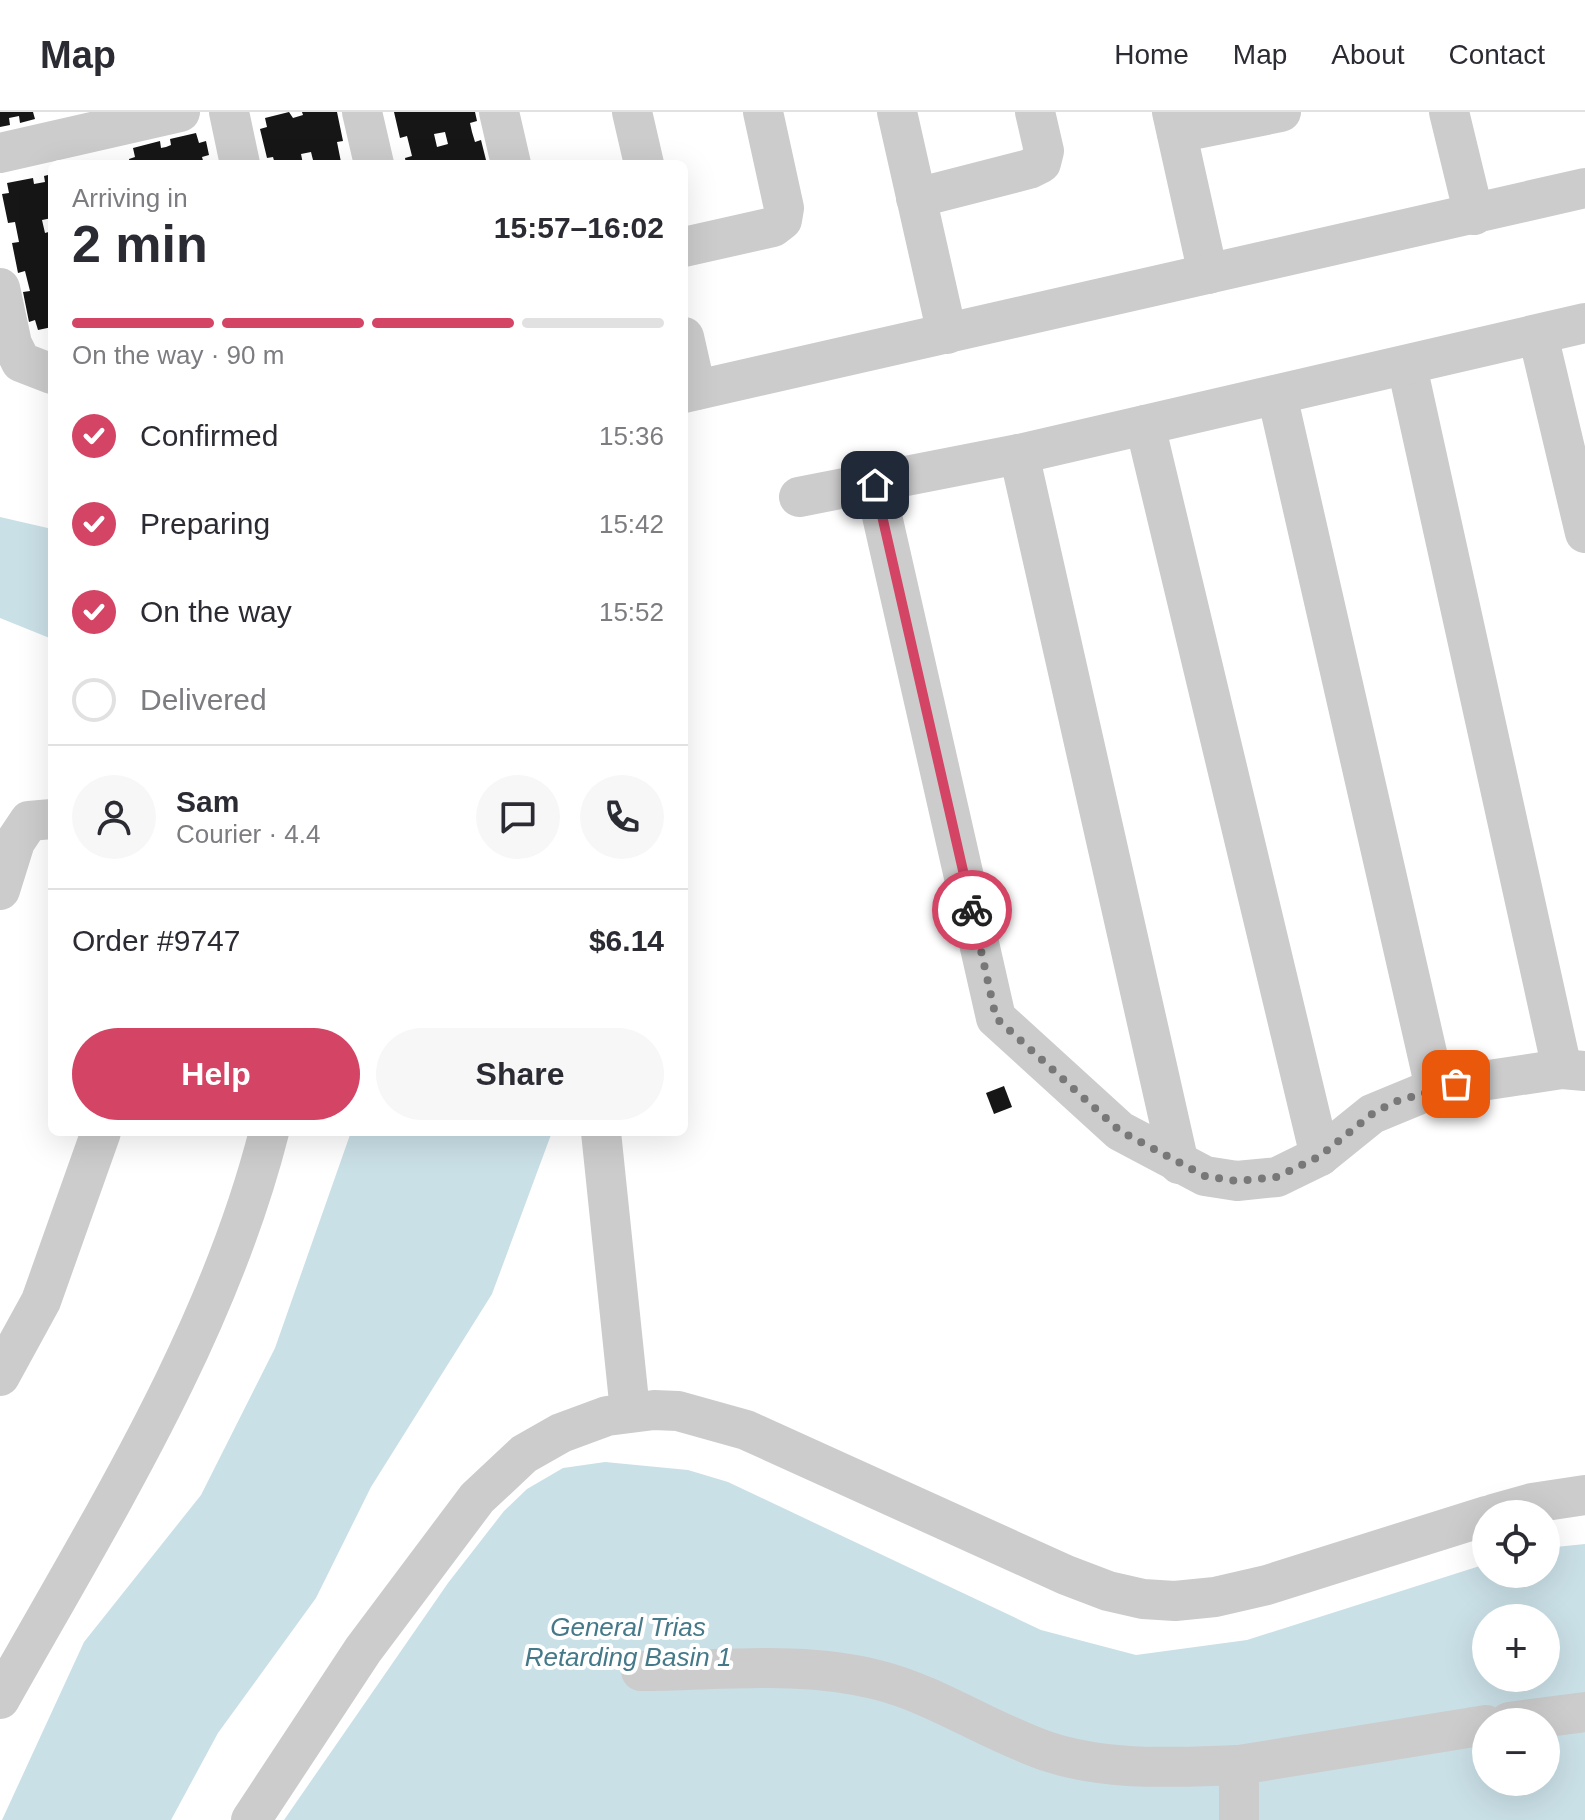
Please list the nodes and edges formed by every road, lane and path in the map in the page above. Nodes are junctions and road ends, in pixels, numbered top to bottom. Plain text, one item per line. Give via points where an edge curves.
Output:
1 (180, 112) edge
2 (229, 112) edge
3 (362, 112) edge
4 (499, 112) edge
5 (632, 112) edge
6 (763, 112) edge
7 (897, 112) edge
8 (1035, 112) edge
9 (1281, 112) edge
10 (1449, 112) edge
11 (1174, 122) edge
12 (86, 137) edge
13 (0, 153) edge
14 (239, 160) edge
15 (373, 160) edge
16 (510, 160) edge
17 (643, 160) edge
18 (1585, 188) edge
19 (916, 198) junction
20 (1474, 215) junction
21 (688, 246) edge
22 (1208, 274) junction
23 (0, 288) edge
24 (1585, 323) edge
25 (947, 334) junction
26 (1538, 335) junction
27 (1407, 366) junction
28 (48, 372) edge
29 (690, 392) edge
30 (1277, 395) junction
31 (1145, 425) junction
32 (1019, 454) junction
33 (875, 485) junction
34 (799, 497) dead end
35 (1585, 533) edge
36 (48, 819) edge
37 (0, 890) edge
38 (1574, 1070) edge
39 (1435, 1088) junction
40 (100, 1136) edge
41 (268, 1136) edge
42 (601, 1136) edge
43 (1320, 1156) junction
44 (1179, 1164) junction
45 (0, 1376) edge
46 (630, 1411) junction
47 (1585, 1495) edge
48 (1552, 1500) edge
49 (1472, 1520) edge
50 (641, 1671) dead end
51 (0, 1699) edge
52 (1585, 1712) edge
53 (1560, 1715) edge
54 (1472, 1727) edge
55 (1239, 1765) junction
56 (251, 1820) edge
57 (1239, 1820) edge

1 - 12 street
2 - 14 street
3 - 15 street
4 - 16 street
5 - 17 street
6 - 21 street via 784,208 782,220 773,227
7 - 19 street
8 - 19 street via 1044,151 1041,163
9 - 11 street
10 - 20 street
11 - 22 street
12 - 13 street
18 - 20 street
19 - 25 street
20 - 22 street
22 - 25 street
23 - 28 street via 21,362
24 - 26 street
25 - 29 street
26 - 27 street
26 - 35 street
27 - 30 street
27 - 38 street
30 - 31 street
30 - 39 street
31 - 32 street
31 - 43 street
32 - 33 street
32 - 44 street
33 - 34 street
33 - 44 street via 996,1018 1120,1131
36 - 37 street via 29,821 15,842
38 - 39 street
39 - 43 street via 1372,1114
40 - 45 street via 41,1301
41 - 51 street via 255,1188 174,1387
42 - 46 street
43 - 44 street via 1277,1177 1237,1181 1205,1176
46 - 49 street via 678,1411 746,1430 1066,1575 1143,1599 1194,1600 1242,1592
46 - 56 street via 541,1443 493,1479 363,1650
47 - 48 street
50 - 55 street via 857,1675 909,1689 1078,1760 1168,1767
52 - 53 street
54 - 55 street
55 - 57 street

